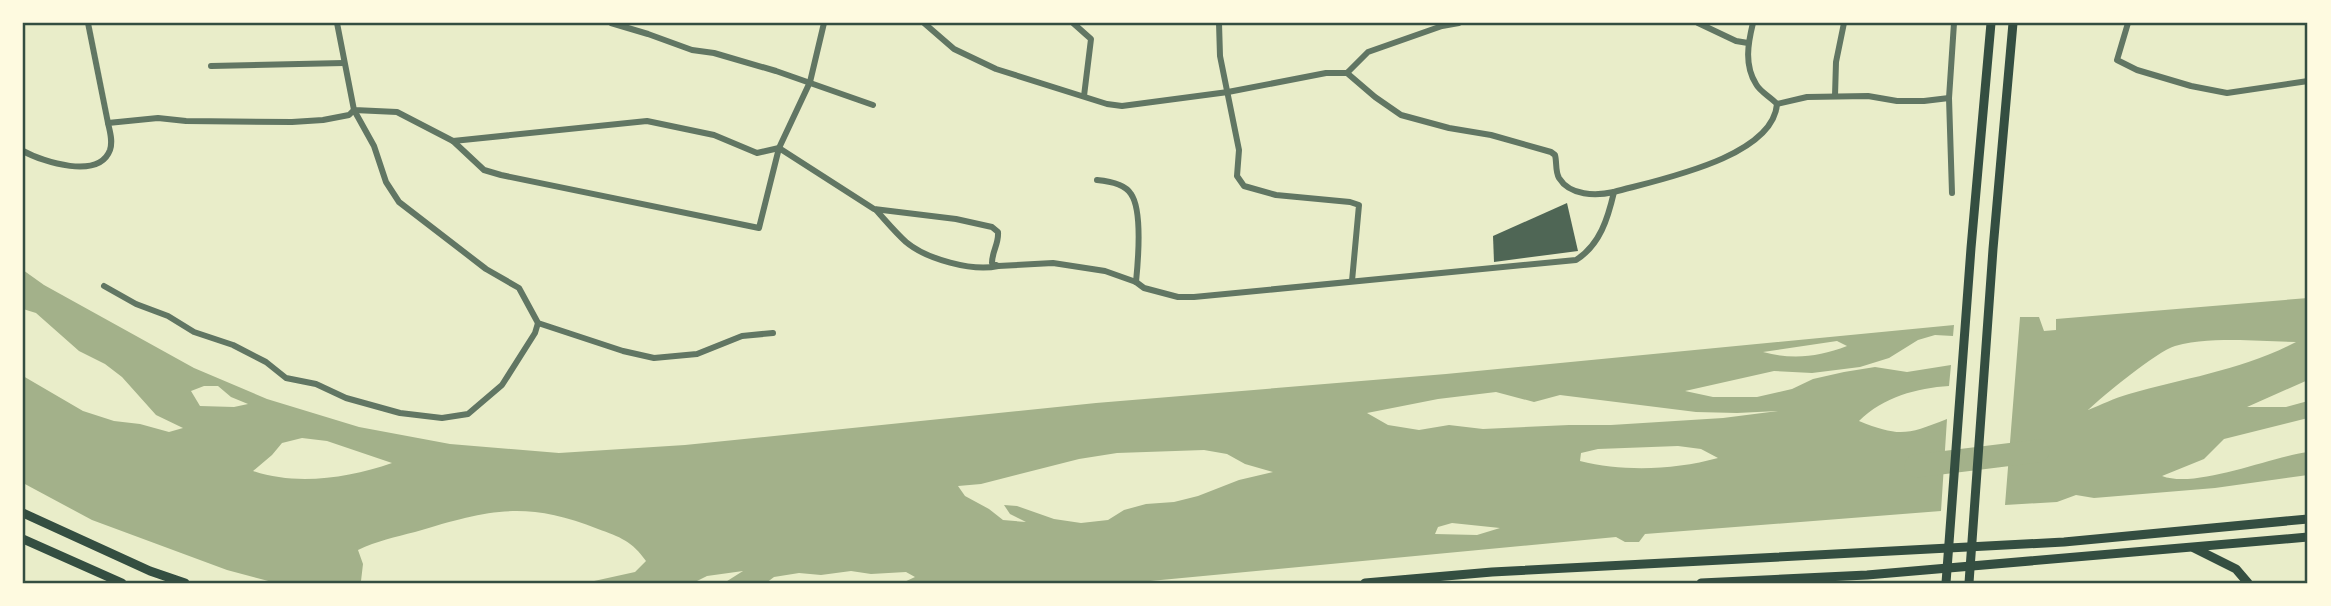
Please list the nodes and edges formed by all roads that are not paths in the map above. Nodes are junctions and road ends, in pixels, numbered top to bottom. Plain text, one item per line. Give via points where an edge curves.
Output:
1 (88, 23) edge
2 (337, 23) edge
3 (611, 23) edge
4 (824, 23) edge
5 (924, 23) edge
6 (1073, 23) edge
7 (1219, 23) edge
8 (1459, 23) edge
9 (1698, 23) edge
10 (1753, 23) edge
11 (1844, 23) edge
12 (1954, 23) edge
13 (1991, 23) edge
14 (2013, 23) edge
15 (2128, 23) edge
16 (1748, 43) junction
17 (344, 63) junction
18 (211, 66) dead end
19 (1347, 73) junction
20 (2308, 81) edge
21 (810, 82) junction
22 (1228, 92) junction
23 (1084, 96) junction
24 (1835, 96) junction
25 (1950, 98) junction
26 (1777, 104) junction
27 (873, 106) dead end
28 (354, 110) junction
29 (108, 122) junction
30 (453, 141) junction
31 (779, 148) junction
32 (23, 151) edge
33 (1097, 180) dead end
34 (1614, 192) junction
35 (1952, 193) dead end
36 (874, 209) junction
37 (998, 266) junction
38 (1352, 281) junction
39 (1136, 282) junction
40 (104, 286) dead end
41 (538, 323) junction
42 (773, 333) dead end
43 (23, 513) edge
44 (2308, 519) edge
45 (2308, 537) edge
46 (23, 539) edge
47 (2193, 547) junction
48 (1833, 577) junction
49 (122, 583) edge
50 (185, 583) edge
51 (1365, 583) edge
52 (1701, 583) edge
53 (1824, 583) edge
54 (1946, 583) edge
55 (1969, 583) edge
56 (2248, 583) edge

1 - 29 street
2 - 17 street
3 - 21 street
4 - 21 street
5 - 23 street via 954,49 996,69
6 - 23 street via 1091,40
7 - 22 street
8 - 19 street via 1368,52
9 - 16 street
10 - 16 street
11 - 24 street
12 - 25 street
13 - 54 main road
14 - 55 main road
15 - 20 street via 2117,60 2137,70 2227,93
16 - 26 street via 1749,69 1757,87
17 - 18 street
17 - 28 street
19 - 22 street
19 - 34 street via 1401,115 1551,152 1560,181 1572,189 1600,195
21 - 27 street
21 - 31 street
22 - 23 street via 1122,106
22 - 38 street via 1239,150 1237,176 1244,186 1276,195 1359,205
24 - 25 street via 1924,102
24 - 26 street
25 - 35 street
26 - 34 street via 1774,120 1740,150
28 - 29 street via 349,115 292,122 158,118
28 - 30 street via 397,112
28 - 41 street via 399,202 486,269 519,288
29 - 32 street via 110,153 97,164 72,167 36,159
30 - 31 street via 647,121 714,135 757,153
30 - 31 street via 484,170 501,175 759,228
31 - 36 street
33 - 39 street via 1130,192 1136,204
34 - 38 street via 1607,219 1587,254 1577,260
36 - 37 street via 908,244 936,257 985,269
36 - 37 street via 992,227 999,241 992,263
37 - 39 street via 1053,263 1105,271
38 - 39 street via 1194,297 1156,292
40 - 41 street via 194,332 255,356 286,378 400,413 442,418 468,414 502,385
41 - 42 street via 654,358 697,354 742,336
43 - 50 main road
44 - 51 main road via 2064,542 1492,572
45 - 47 main road
46 - 49 main road
47 - 48 main road
47 - 56 main road via 2236,569
48 - 52 main road
48 - 53 main road

